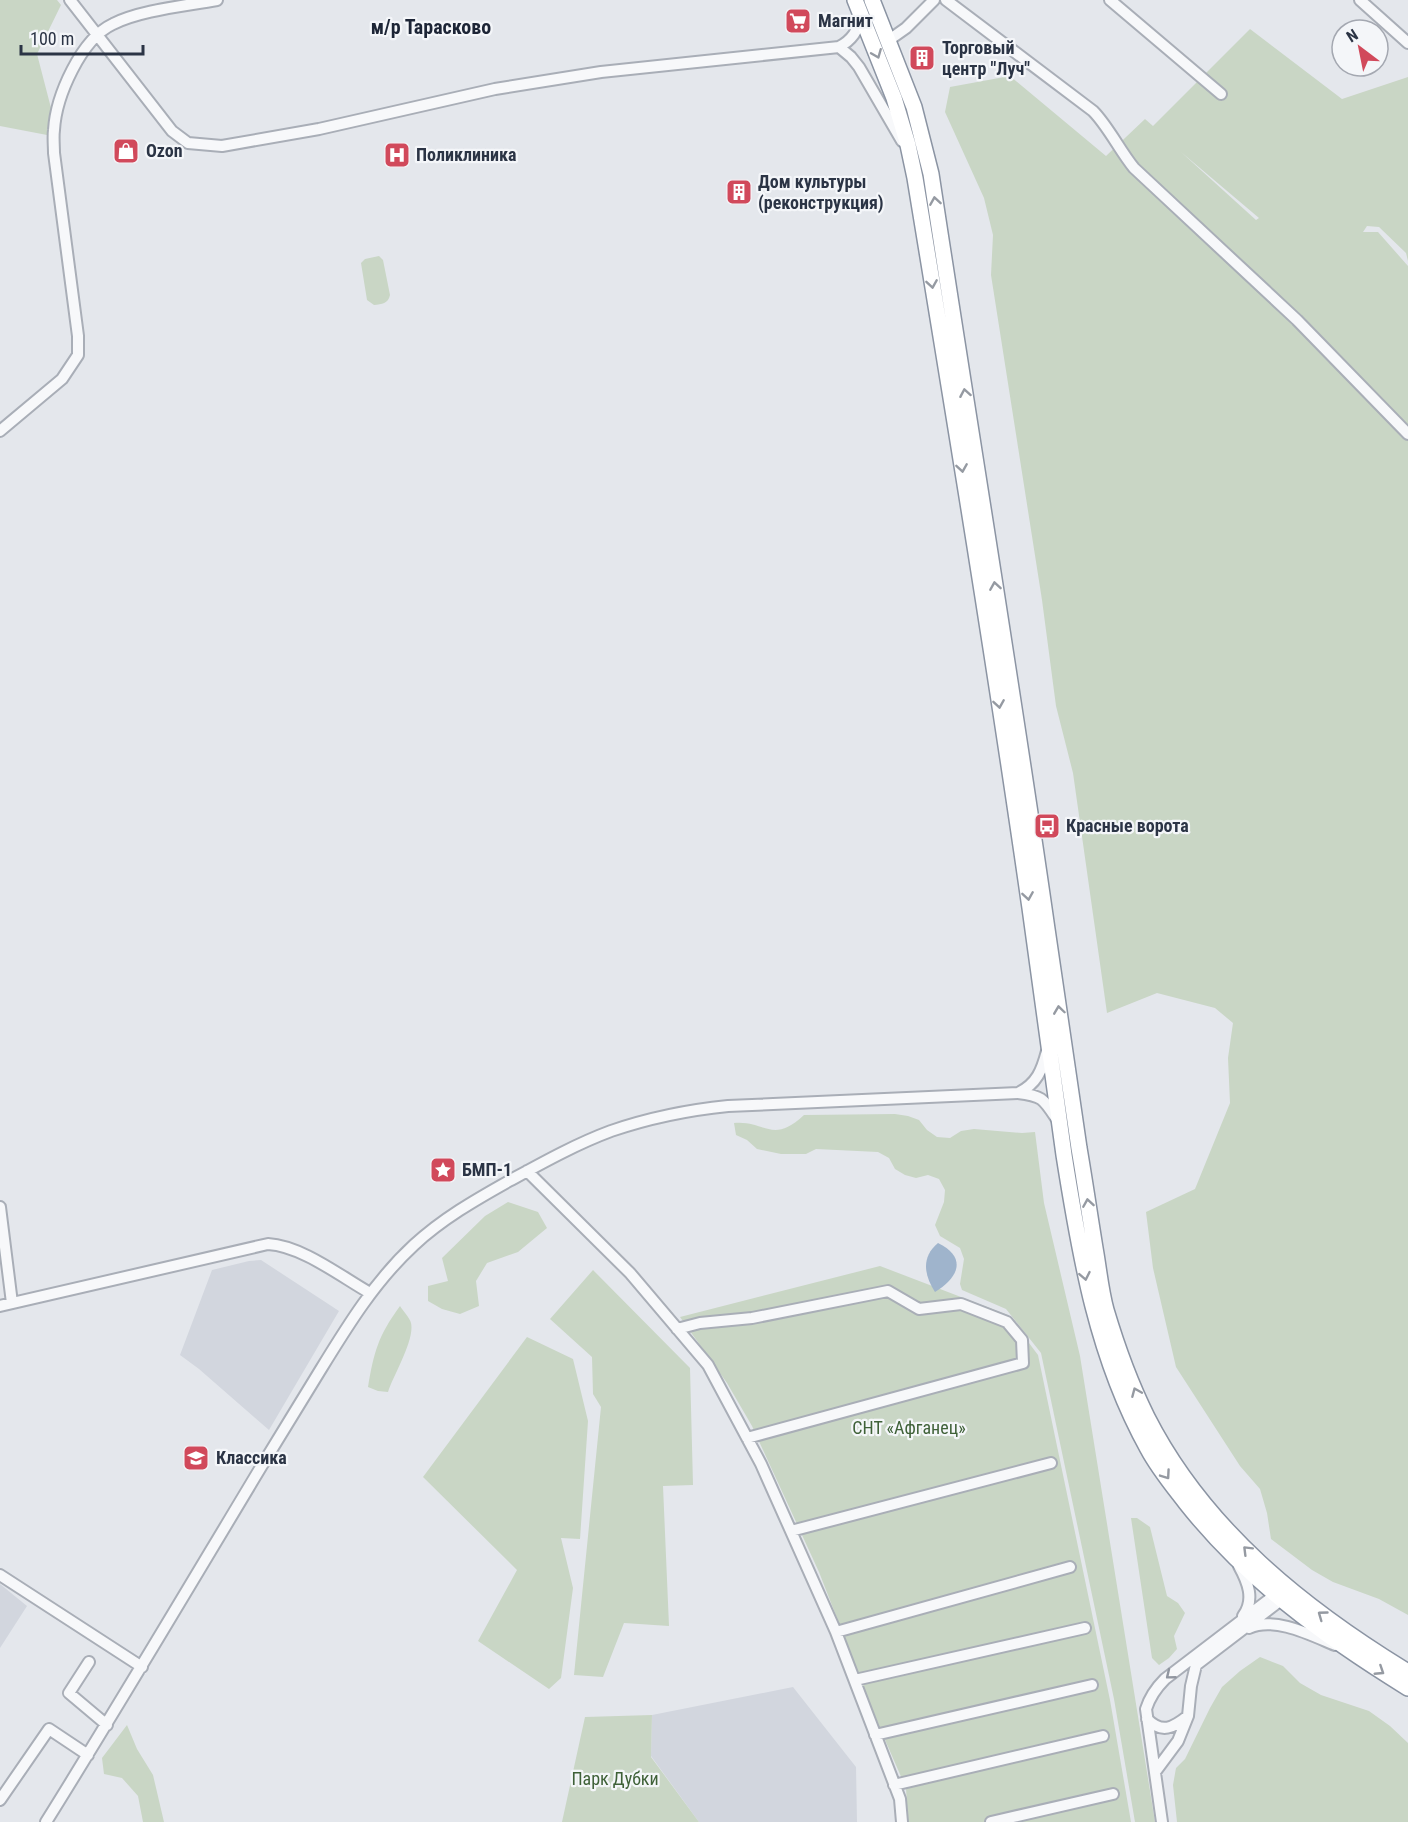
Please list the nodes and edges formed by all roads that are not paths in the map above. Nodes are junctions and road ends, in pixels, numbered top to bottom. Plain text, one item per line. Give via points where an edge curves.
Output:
1 (70, 0) edge
2 (217, 0) edge
3 (855, 0) edge
4 (872, 0) edge
5 (934, 0) edge
6 (946, 0) edge
7 (1110, 0) edge
8 (1360, 0) edge
9 (861, 16) junction
10 (97, 35) junction
11 (889, 40) junction
12 (1408, 43) edge
13 (839, 47) junction
14 (1221, 94) dead end
15 (912, 162) junction
16 (0, 430) edge
17 (1408, 434) edge
18 (1049, 1046) junction
19 (1018, 1093) junction
20 (1060, 1123) junction
21 (527, 1171) junction
22 (0, 1207) edge
23 (370, 1293) junction
24 (12, 1303) junction
25 (0, 1306) edge
26 (677, 1329) junction
27 (747, 1438) junction
28 (1052, 1463) dead end
29 (791, 1531) junction
30 (1235, 1558) junction
31 (1070, 1567) dead end
32 (0, 1575) edge
33 (1282, 1595) junction
34 (1085, 1629) dead end
35 (1235, 1630) junction
36 (836, 1632) junction
37 (1350, 1651) junction
38 (89, 1662) dead end
39 (142, 1667) junction
40 (1408, 1672) edge
41 (855, 1680) junction
42 (1092, 1685) dead end
43 (1408, 1688) edge
44 (1188, 1716) junction
45 (1147, 1719) junction
46 (107, 1725) junction
47 (875, 1735) junction
48 (1103, 1736) dead end
49 (88, 1755) junction
50 (1155, 1772) junction
51 (894, 1785) junction
52 (1113, 1794) dead end
53 (0, 1800) edge
54 (46, 1822) edge
55 (902, 1822) edge
56 (991, 1822) edge
57 (1162, 1822) edge

1 - 10 street
2 - 10 street via 141,15 114,23
3 - 9 highway
4 - 11 highway
5 - 11 street
6 - 17 street via 1093,111 1134,168 1297,320
7 - 14 street
8 - 12 street
9 - 13 street via 855,34
9 -> 15 highway via 894,98
10 - 13 street via 172,131 188,143 204,146 275,138 495,89 589,74
10 - 16 street via 71,72 54,129 78,355 62,379
33 -> 11 highway via 1260,1564 1218,1521 1169,1455 1138,1399 1105,1306 931,174 914,107
13 - 15 street via 859,67
15 -> 18 highway
18 - 19 street via 1038,1077
18 - 20 highway
19 - 20 street via 1040,1097
19 - 21 street via 728,1106 693,1111 609,1132
20 -> 30 highway via 1086,1282 1097,1325 1127,1406 1151,1455 1203,1524
21 - 23 street via 437,1226
21 - 26 street via 630,1273
22 - 24 street
23 - 24 street via 298,1251 278,1244 259,1244
23 - 39 street via 285,1426
24 - 25 street
26 - 27 street via 708,1365
26 - 27 street via 888,1291 919,1309 961,1304 1007,1322 1022,1340 1023,1363
27 - 29 street
28 - 29 street
29 - 36 street
30 - 33 highway
30 - 35 street via 1250,1594 1249,1605
31 - 36 street
32 - 39 street
33 - 35 street
33 - 37 highway via 1314,1626
40 -> 33 highway via 1323,1616
34 - 41 street
35 - 37 street via 1270,1624 1295,1629
35 - 44 street via 1196,1665
35 -> 45 street via 1156,1687 1149,1698
36 - 41 street
37 -> 43 highway
38 - 46 street via 69,1693
39 - 46 street
41 - 47 street
42 - 47 street
44 - 45 street via 1161,1728
44 - 50 street via 1178,1741
45 - 50 street
46 - 49 street
47 - 51 street
48 - 51 street
49 - 53 street via 50,1729
49 - 54 street
50 - 57 street
51 - 55 street
52 - 56 street

